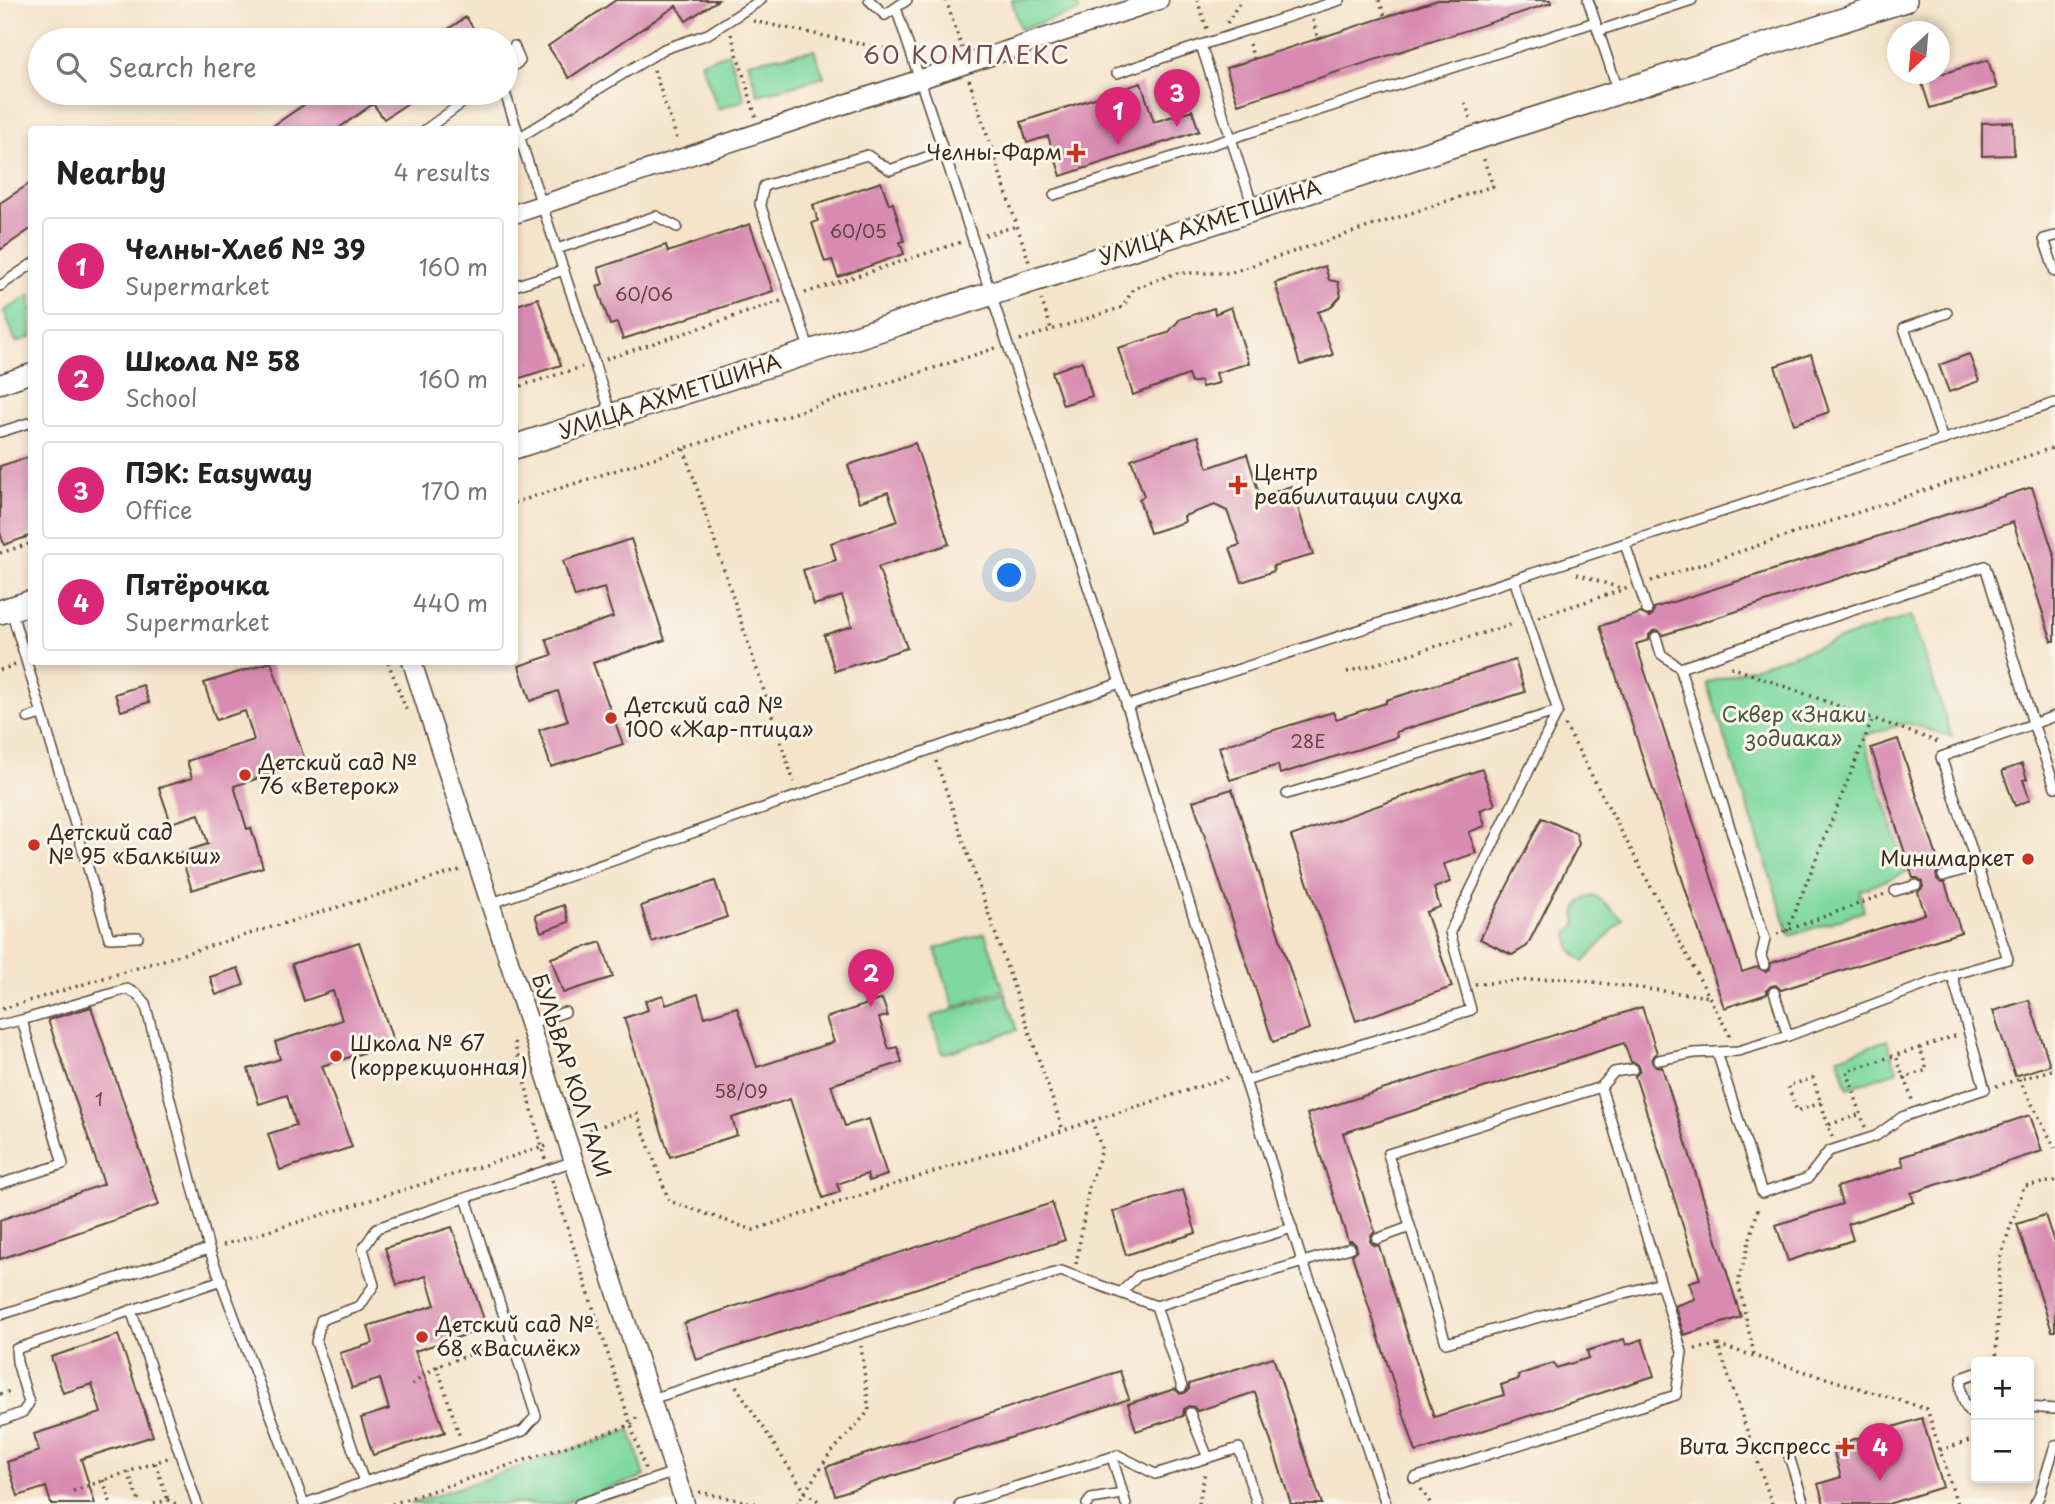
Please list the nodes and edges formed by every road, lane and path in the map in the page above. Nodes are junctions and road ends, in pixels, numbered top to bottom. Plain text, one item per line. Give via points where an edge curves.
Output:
1 (761, 0) edge
2 (869, 0) edge
3 (907, 0) edge
4 (946, 0) edge
5 (1159, 0) edge
6 (1198, 0) edge
7 (1340, 0) edge
8 (1379, 0) edge
9 (1588, 0) edge
10 (1692, 0) edge
11 (1905, 0) edge
12 (896, 8) junction
13 (1385, 17) dead end
14 (730, 19) junction
15 (1597, 27) junction
16 (1211, 41) junction
17 (1201, 45) junction
18 (912, 55) junction
19 (650, 58) junction
20 (965, 64) junction
21 (1117, 73) dead end
22 (920, 79) junction
23 (1619, 92) junction
24 (1465, 103) dead end
25 (460, 105) edge
26 (509, 105) edge
27 (431, 126) edge
28 (516, 126) edge
29 (518, 131) edge
30 (761, 132) junction
31 (520, 137) junction
32 (1231, 138) junction
33 (1476, 138) junction
34 (943, 151) junction
35 (684, 157) junction
36 (1054, 195) dead end
37 (542, 204) junction
38 (1254, 209) junction
39 (518, 213) edge
40 (1017, 226) junction
41 (677, 227) dead end
42 (2055, 236) edge
43 (972, 238) junction
44 (557, 249) junction
45 (28, 267) edge
46 (564, 270) junction
47 (2055, 272) edge
48 (1034, 279) junction
49 (518, 285) edge
50 (0, 286) edge
51 (990, 294) junction
52 (793, 298) junction
53 (1947, 313) dead end
54 (1052, 329) junction
55 (1009, 344) junction
56 (810, 351) junction
57 (594, 363) junction
58 (28, 374) edge
59 (0, 384) edge
60 (518, 387) edge
61 (2055, 403) edge
62 (611, 416) junction
63 (28, 423) edge
64 (0, 432) edge
65 (1943, 440) junction
66 (518, 446) edge
67 (2055, 447) edge
68 (684, 449) junction
69 (518, 502) edge
70 (28, 544) edge
71 (1625, 544) junction
72 (0, 553) edge
73 (1555, 567) junction
74 (1514, 579) junction
75 (1639, 585) junction
76 (1625, 589) junction
77 (14, 608) edge
78 (1647, 610) dead end
79 (1528, 620) junction
80 (1656, 638) dead end
81 (1709, 659) junction
82 (28, 663) edge
83 (29, 665) edge
84 (389, 665) edge
85 (413, 665) edge
86 (1680, 668) junction
87 (1347, 671) dead end
88 (1120, 683) junction
89 (1126, 706) junction
90 (1558, 711) junction
91 (408, 713) dead end
92 (41, 714) junction
93 (2055, 716) edge
94 (28, 718) dead end
95 (1873, 718) junction
96 (2033, 723) junction
97 (932, 749) junction
98 (1959, 750) junction
99 (2055, 787) edge
100 (1287, 794) dead end
101 (799, 795) junction
102 (1977, 866) junction
103 (467, 867) dead end
104 (1943, 876) dead end
105 (1916, 885) dead end
106 (1895, 891) joint
107 (492, 903) junction
108 (1787, 931) junction
109 (138, 937) dead end
110 (1765, 939) junction
111 (1765, 965) dead end
112 (1952, 975) junction
113 (1464, 984) junction
114 (1774, 992) dead end
115 (1710, 998) junction
116 (0, 1009) edge
117 (565, 1012) dead end
118 (22, 1020) junction
119 (531, 1023) junction
120 (0, 1025) edge
121 (1968, 1032) junction
122 (1788, 1037) junction
123 (514, 1040) dead end
124 (1920, 1048) junction
125 (1738, 1051) junction
126 (1717, 1052) junction
127 (1896, 1055) junction
128 (1659, 1060) dead end
129 (1633, 1069) dead end
130 (2055, 1069) edge
131 (1243, 1077) junction
132 (1905, 1077) junction
133 (2020, 1079) junction
134 (1601, 1087) junction
135 (1985, 1089) junction
136 (1821, 1103) junction
137 (1916, 1112) junction
138 (1861, 1114) junction
139 (1092, 1121) junction
140 (1828, 1125) junction
141 (1063, 1130) junction
142 (567, 1138) junction
143 (1869, 1138) junction
144 (541, 1148) junction
145 (2055, 1148) edge
146 (1836, 1149) junction
147 (574, 1161) junction
148 (549, 1171) junction
149 (2055, 1181) edge
150 (0, 1184) edge
151 (1762, 1193) junction
152 (466, 1198) junction
153 (1410, 1227) junction
154 (1292, 1228) junction
155 (1377, 1239) dead end
156 (1350, 1248) dead end
157 (209, 1249) junction
158 (1302, 1261) junction
159 (1074, 1276) junction
160 (222, 1280) junction
161 (1661, 1283) junction
162 (1120, 1293) junction
163 (1156, 1306) junction
164 (131, 1310) junction
165 (0, 1315) edge
166 (860, 1333) junction
167 (512, 1340) junction
168 (1718, 1345) junction
169 (1682, 1352) junction
170 (1754, 1356) junction
171 (1996, 1357) edge
172 (437, 1366) junction
173 (730, 1374) junction
174 (1971, 1375) edge
175 (412, 1384) dead end
176 (1182, 1387) dead end
177 (651, 1399) junction
178 (2034, 1408) edge
179 (2055, 1409) edge
180 (1190, 1413) dead end
181 (1971, 1415) edge
182 (0, 1421) edge
183 (631, 1425) junction
184 (1971, 1441) edge
185 (2055, 1446) edge
186 (464, 1450) junction
187 (1940, 1450) junction
188 (1788, 1453) dead end
189 (180, 1454) junction
190 (1112, 1457) junction
191 (1208, 1458) junction
192 (155, 1463) junction
193 (128, 1472) junction
194 (1414, 1478) dead end
195 (103, 1480) junction
196 (649, 1480) junction
197 (364, 1482) junction
198 (680, 1488) edge
199 (73, 1491) dead end
200 (805, 1492) junction
201 (1125, 1499) edge
202 (168, 1500) junction
203 (111, 1504) edge
204 (140, 1504) edge
205 (154, 1504) edge
206 (176, 1504) edge
207 (197, 1504) edge
208 (304, 1504) edge
209 (392, 1504) edge
210 (579, 1504) edge
211 (758, 1504) edge
212 (797, 1504) edge
213 (823, 1504) edge
214 (960, 1504) edge
215 (1087, 1504) edge
216 (1199, 1504) edge
217 (1257, 1504) edge
218 (1386, 1504) edge
219 (1772, 1504) edge
220 (1804, 1504) edge
221 (1957, 1504) edge
222 (2035, 1504) edge

1 - 14 lane
2 - 12 lane via 885,15
3 - 12 lane
4 - 20 path
5 - 20 street
6 - 16 path
7 - 16 lane
8 - 13 path
9 - 15 lane
10 - 15 lane
11 - 23 street, УЛИЦА АХМЕТШИНА
12 - 18 lane
14 - 18 path
14 - 19 lane via 708,34
14 - 30 path
15 - 23 lane
15 - 32 lane
16 - 17 lane
17 - 21 lane
17 - 32 lane
18 - 22 lane
19 - 31 lane
19 - 35 path
20 - 22 street
20 - 40 path
22 - 30 street
22 - 34 lane
23 - 33 street, УЛИЦА АХМЕТШИНА
24 - 33 path
25 - 27 lane
26 - 28 lane
29 - 31 lane
30 - 35 street
31 - 37 lane
32 - 36 lane
32 - 38 lane
33 - 38 street, УЛИЦА АХМЕТШИНА
33 - 54 path via 1493,186 1229,273 1176,273 1133,289 1123,307
34 - 43 lane
34 - 52 lane via 890,170 867,155 764,186 760,204
35 - 37 street
37 - 39 street
37 - 44 lane
38 - 48 street, УЛИЦА АХМЕТШИНА
40 - 43 path
40 - 48 path
41 - 44 lane via 656,216
42 - 47 lane via 2044,239
43 - 51 lane
43 - 52 path
44 - 46 lane
45 - 50 lane
46 - 49 lane
46 - 57 lane
48 - 51 street, УЛИЦА АХМЕТШИНА
48 - 54 path
51 - 55 lane
51 - 56 street, УЛИЦА АХМЕТШИНА
52 - 56 lane
52 - 57 path
53 - 65 lane via 1904,328
54 - 55 path
55 - 68 path
55 - 88 lane
56 - 62 street, УЛИЦА АХМЕТШИНА
57 - 60 path
57 - 62 lane
58 - 59 street
61 - 65 lane
62 - 66 street, УЛИЦА АХМЕТШИНА
63 - 64 lane
65 - 71 lane
67 - 75 path
68 - 69 path
68 - 101 path
70 - 72 path
71 - 73 lane
71 - 75 lane
73 - 74 lane
73 - 76 path
74 - 79 lane
74 - 89 lane
75 - 76 path
75 - 78 lane
76 - 79 path
77 - 82 lane
79 - 87 path
79 - 90 lane
80 - 86 lane via 1661,654
81 - 86 lane
81 - 95 path
81 - 96 lane via 1985,566
83 - 92 lane
84 - 91 path
85 - 107 street, БУЛЬВАР КОЛ ГАЛИ
86 - 110 lane
88 - 89 lane
88 - 97 lane
89 - 131 lane
90 - 100 lane
90 - 113 lane via 1450,932
90 - 115 path
92 - 94 lane
92 - 109 lane via 109,939
93 - 96 lane
95 - 98 path
95 - 108 path
96 - 98 lane
96 - 99 lane
97 - 101 lane
97 - 141 path
98 - 102 lane via 1941,757
101 - 107 lane
102 - 104 lane
102 - 112 lane via 2008,959
103 - 116 path
105 - 106 lane
106 - 108 path
107 - 119 street, БУЛЬВАР КОЛ ГАЛИ
108 - 110 path
110 - 111 lane via 1761,956
112 - 121 lane
112 - 122 lane
113 - 115 path via 1562,978
113 - 131 lane via 1471,1010
114 - 122 lane
115 - 125 path
117 - 119 lane
118 - 120 lane
118 - 150 lane via 63,1164
118 - 157 lane via 127,989 145,1003
119 - 142 street, БУЛЬВАР КОЛ ГАЛИ
121 - 124 path
121 - 135 lane
122 - 125 lane
123 - 144 path
124 - 127 path
124 - 132 path via 1927,1070
125 - 126 lane
126 - 128 lane
126 - 151 lane
127 - 132 path
127 - 138 path via 1847,1071
129 - 134 lane via 1614,1072
130 - 133 path
131 - 139 path
131 - 154 lane
132 - 137 path
133 - 135 path
133 - 145 path
134 - 153 lane via 1388,1154
134 - 161 lane
135 - 137 lane
136 - 136 path via 1813,1078 1788,1086 1797,1111
136 - 140 path
137 - 143 lane
138 - 140 path
138 - 143 path
139 - 141 path
139 - 159 path via 1102,1150 1089,1187
140 - 146 path
141 - 142 path via 753,1230 669,1201 637,1114
142 - 144 path
142 - 147 street, БУЛЬВАР КОЛ ГАЛИ
143 - 146 lane
144 - 148 path
144 - 157 path
146 - 151 lane via 1829,1151 1808,1178
147 - 148 lane
147 - 177 street, БУЛЬВАР КОЛ ГАЛИ
148 - 152 lane
148 - 183 path
149 - 171 path via 2024,1186 2000,1258
151 - 170 path via 1738,1282
152 - 167 lane
152 - 197 lane via 377,1228 363,1249 374,1285 360,1306 321,1320 316,1342
153 - 155 lane
153 - 161 lane via 1446,1343
154 - 158 lane
154 - 162 lane via 1138,1276
156 - 158 lane
157 - 160 lane
157 - 165 lane
158 - 163 lane
158 - 218 lane
159 - 162 lane
159 - 166 lane via 1061,1271
160 - 164 lane
160 - 208 lane
161 - 169 lane
162 - 163 lane
163 - 176 lane
164 - 182 lane via 16,1349 29,1403 23,1412
164 - 189 lane
166 - 173 lane
166 - 200 path via 869,1411 829,1455
167 - 172 path
167 - 186 lane via 536,1416 523,1431
168 - 169 path
168 - 170 path
168 - 219 path
169 - 194 lane via 1676,1395
170 - 187 path via 1927,1409
172 - 175 path
172 - 186 path
173 - 177 lane
173 - 200 path
174 - 181 lane via 1962,1378 1960,1385
177 - 198 street, БУЛЬВАР КОЛ ГАЛИ
178 - 179 lane
180 - 191 lane
183 - 196 path
183 - 209 path
184 - 187 path
185 - 222 lane
186 - 197 lane
187 - 221 path
188 - 220 lane
189 - 192 path
189 - 207 lane
190 - 191 lane via 1118,1455 1155,1474
190 - 201 lane
190 - 214 lane
191 - 216 path
191 - 217 lane via 1238,1448
192 - 193 path
192 - 202 path
193 - 195 path
193 - 204 path
195 - 199 path
195 - 203 path
196 - 198 lane
196 - 210 lane
197 - 208 lane
198 - 211 path
200 - 212 path
200 - 213 path
201 - 215 lane via 1091,1499
202 - 205 path
202 - 206 path

